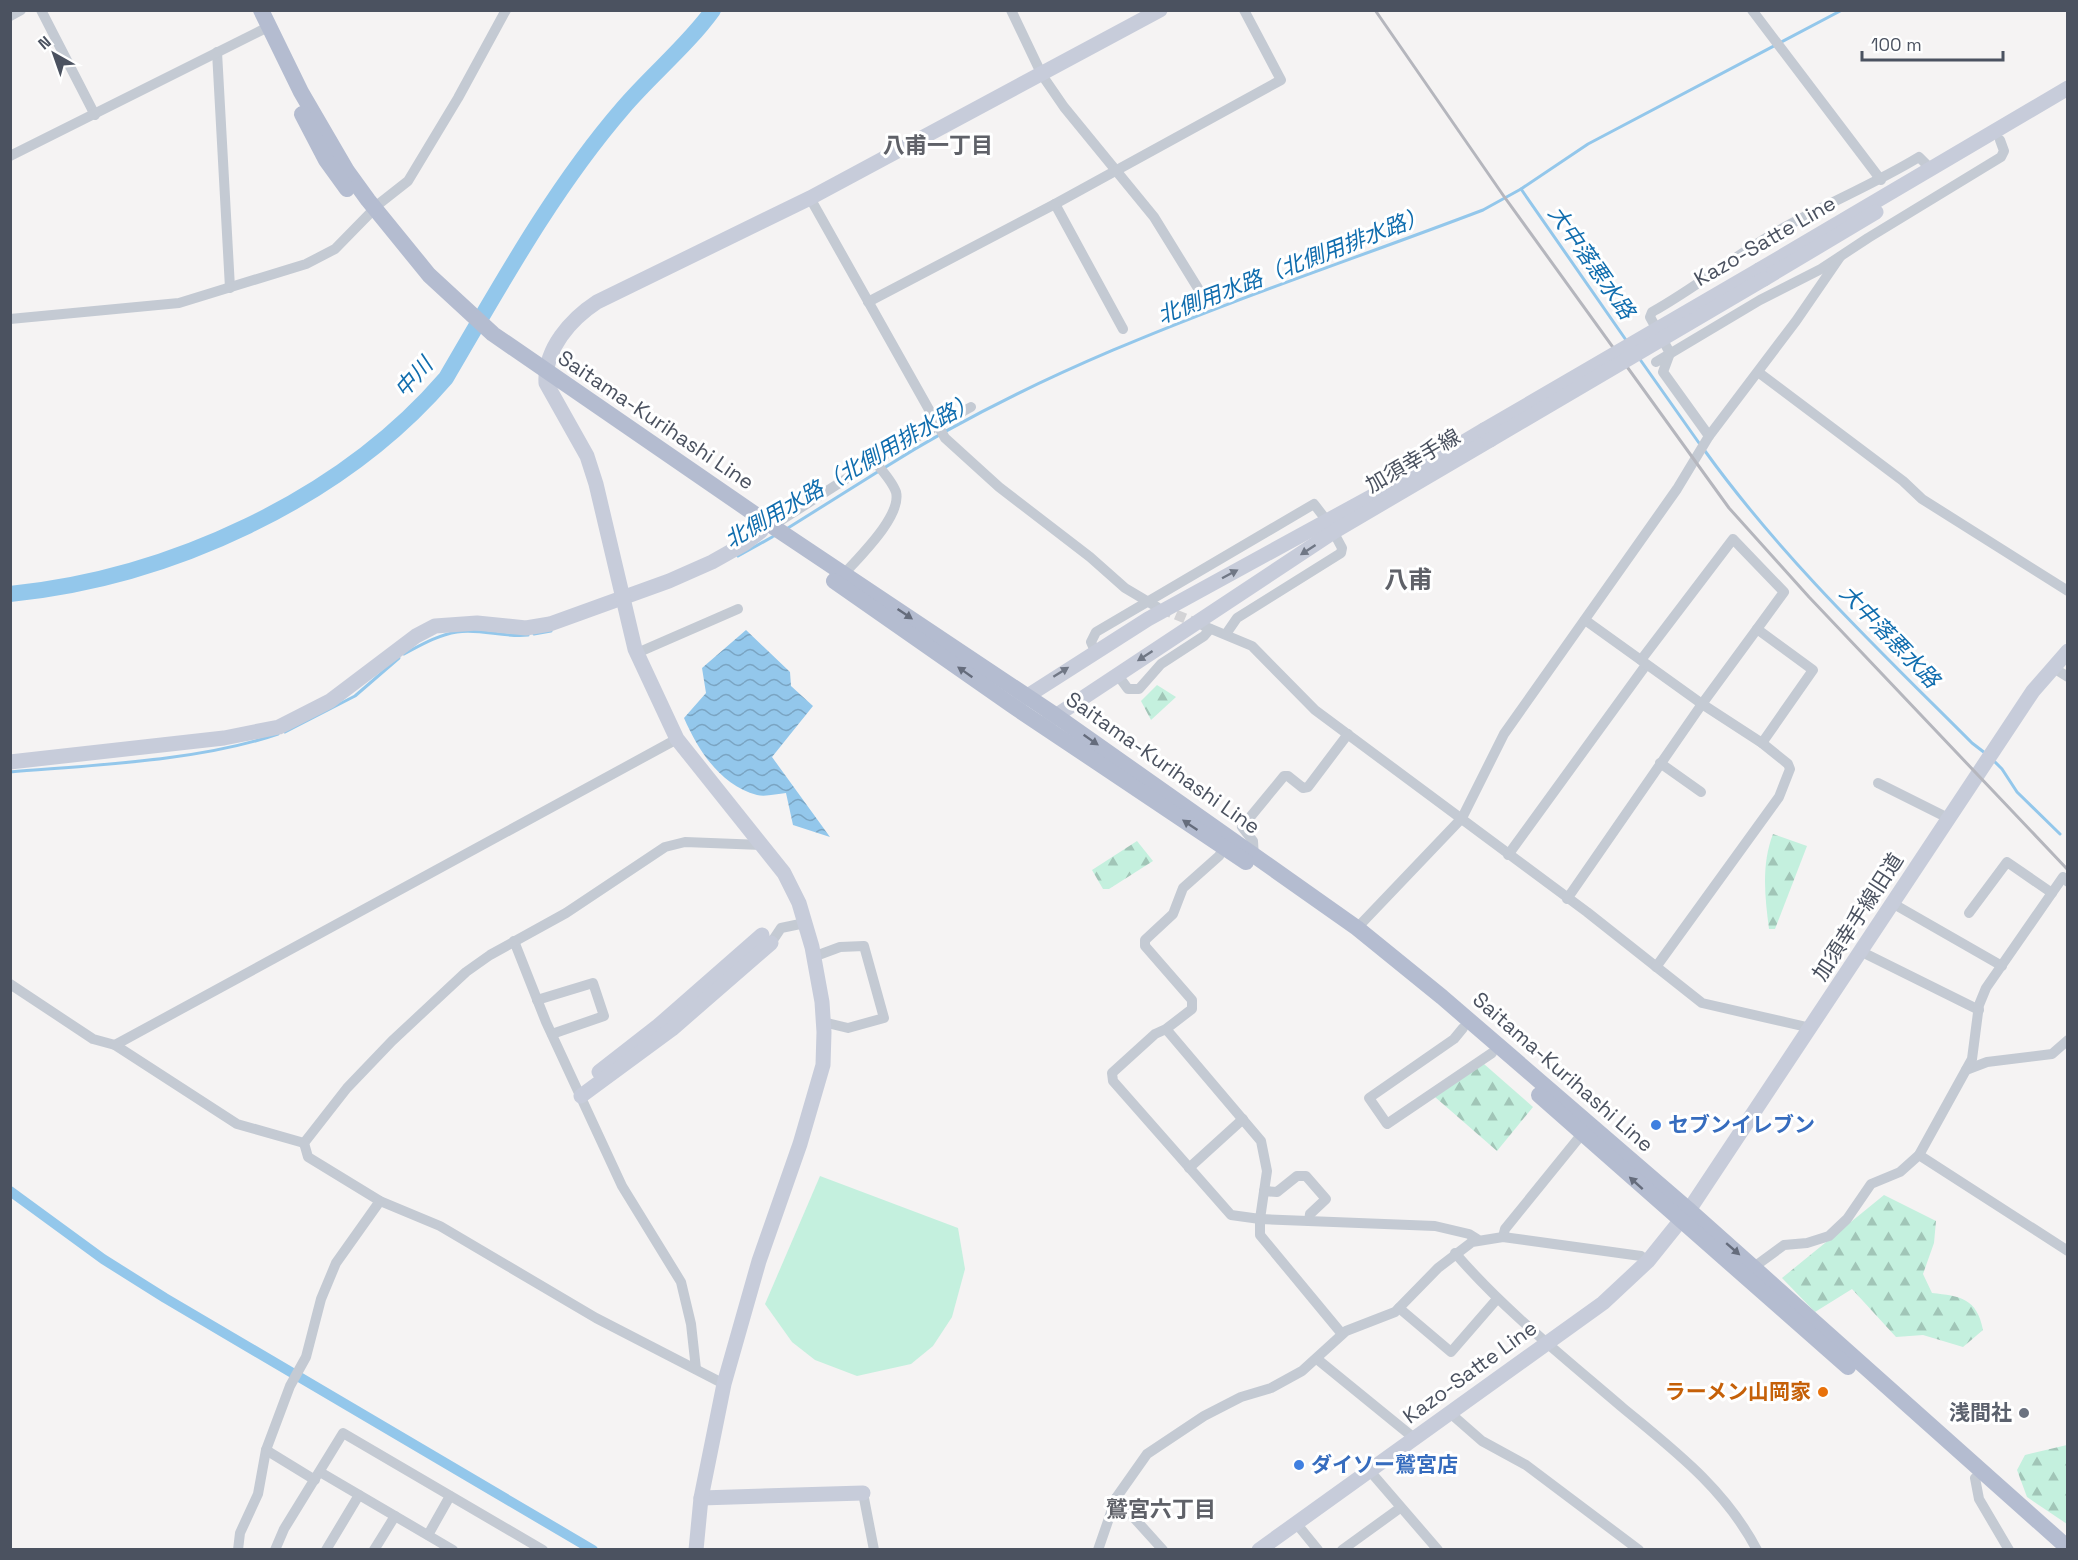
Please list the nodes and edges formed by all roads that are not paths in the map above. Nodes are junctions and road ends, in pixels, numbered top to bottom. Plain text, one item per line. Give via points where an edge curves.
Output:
1 (21, 10) edge
2 (41, 10) edge
3 (252, 10) edge
4 (261, 10) edge
5 (506, 10) edge
6 (1011, 10) edge
7 (1161, 10) edge
8 (1244, 10) edge
9 (1752, 10) edge
10 (10, 16) edge
11 (261, 30) junction
12 (217, 52) junction
13 (1042, 75) junction
14 (2067, 87) edge
15 (2067, 100) edge
16 (95, 115) junction
17 (2000, 140) junction
18 (10, 156) edge
19 (1930, 168) junction
20 (1116, 170) junction
21 (1881, 180) junction
22 (810, 198) junction
23 (1055, 204) junction
24 (371, 213) junction
25 (1840, 257) junction
26 (1761, 274) junction
27 (230, 288) junction
28 (1204, 298) dead end
29 (868, 302) junction
30 (10, 319) edge
31 (1123, 329) dead end
32 (1670, 353) junction
33 (1656, 362) dead end
34 (1758, 372) junction
35 (546, 377) junction
36 (971, 407) dead end
37 (941, 431) junction
38 (1487, 435) junction
39 (1709, 436) junction
40 (874, 461) junction
41 (1330, 527) junction
42 (773, 533) junction
43 (844, 574) junction
44 (2067, 591) edge
45 (625, 602) junction
46 (1152, 605) junction
47 (738, 609) dead end
48 (1585, 620) junction
49 (1757, 629) junction
50 (1226, 634) junction
51 (1095, 651) junction
52 (2067, 651) edge
53 (637, 653) junction
54 (1643, 662) junction
55 (2052, 667) junction
56 (1117, 674) junction
57 (2067, 677) edge
58 (1019, 700) junction
59 (1702, 704) junction
60 (1049, 720) junction
61 (1348, 734) junction
62 (677, 739) junction
63 (1762, 743) junction
64 (10, 762) edge
65 (1660, 763) junction
66 (1878, 783) dead end
67 (1701, 792) dead end
68 (1462, 818) junction
69 (1948, 818) junction
70 (762, 845) junction
71 (1224, 848) junction
72 (1509, 855) junction
73 (1253, 861) junction
74 (2067, 882) edge
75 (2052, 893) junction
76 (1567, 899) junction
77 (1892, 903) junction
78 (1969, 913) dead end
79 (805, 923) junction
80 (1357, 928) junction
81 (766, 939) joint
82 (514, 941) junction
83 (1860, 951) junction
84 (813, 957) junction
85 (2002, 966) junction
86 (1656, 967) junction
87 (10, 984) edge
88 (537, 1000) junction
89 (1979, 1010) junction
90 (824, 1022) junction
91 (1463, 1028) junction
92 (1811, 1028) junction
93 (1166, 1029) junction
94 (552, 1034) junction
95 (2067, 1040) edge
96 (115, 1045) junction
97 (1492, 1053) junction
98 (1966, 1070) junction
99 (579, 1092) junction
100 (1243, 1119) junction
101 (1582, 1134) junction
102 (304, 1143) junction
103 (1919, 1155) junction
104 (1189, 1168) junction
105 (1264, 1191) junction
106 (380, 1201) junction
107 (1684, 1216) junction
108 (1260, 1219) junction
109 (1309, 1221) junction
110 (1503, 1237) junction
111 (1477, 1239) junction
112 (2067, 1251) edge
113 (1455, 1252) junction
114 (1648, 1261) junction
115 (1754, 1267) junction
116 (1497, 1299) junction
117 (1399, 1308) junction
118 (1342, 1334) junction
119 (1547, 1343) junction
120 (1317, 1359) junction
121 (696, 1369) junction
122 (724, 1384) junction
123 (1450, 1413) junction
124 (1414, 1438) junction
125 (266, 1450) junction
126 (1369, 1470) junction
127 (318, 1476) junction
128 (1975, 1478) junction
129 (863, 1493) joint
130 (359, 1495) junction
131 (450, 1496) junction
132 (701, 1498) junction
133 (1116, 1498) junction
134 (1400, 1508) junction
135 (395, 1516) junction
136 (1296, 1523) junction
137 (428, 1535) junction
138 (2067, 1548) edge
139 (238, 1550) edge
140 (275, 1550) edge
141 (326, 1550) edge
142 (374, 1550) edge
143 (453, 1550) edge
144 (543, 1550) edge
145 (696, 1550) edge
146 (874, 1550) edge
147 (1098, 1550) edge
148 (1163, 1550) edge
149 (1259, 1550) edge
150 (1318, 1550) edge
151 (1342, 1550) edge
152 (1438, 1550) edge
153 (1639, 1550) edge
154 (1757, 1550) edge
155 (2009, 1550) edge
156 (2054, 1550) edge

1 - 10 street
2 - 16 street
3 - 11 main road, Saitama-Kurihashi Line
4 - 24 main road, Saitama-Kurihashi Line via 301,92
5 - 24 street via 408,181
6 - 13 street
7 - 13 street
8 - 20 street via 1281,80
9 - 21 street
11 - 12 street
11 - 24 main road, Saitama-Kurihashi Line via 326,160
12 - 16 street
12 - 27 street
13 - 20 street
13 - 22 street
14 - 19 street, Kazo-Satte Line
15 - 17 street, Kazo-Satte Line
16 - 18 street
17 - 25 street via 2004,151 2001,157
17 - 26 street, Kazo-Satte Line
19 - 21 street via 1919,157
19 - 26 street, Kazo-Satte Line
20 - 23 street
20 - 28 street via 1154,217
21 - 32 street via 1794,221 1652,312 1650,317
22 - 29 street
22 - 35 street via 583,311 561,335
23 - 29 street
23 - 31 street
24 - 27 street via 335,249 306,264
24 - 35 main road, Saitama-Kurihashi Line via 454,305
25 - 32 street
25 - 34 street
26 - 38 street, Kazo-Satte Line, bridge
27 - 30 street via 158,306
29 - 37 street
32 - 33 street
32 - 39 street via 1663,372
34 - 39 street
34 - 44 street via 1922,499
35 - 42 main road, Saitama-Kurihashi Line
35 - 45 street via 587,456
36 - 37 street
37 - 40 street
37 - 46 street via 999,487
38 - 41 street, 加須幸手線 via 1378,493
38 - 41 street, 加須幸手線 via 1357,518
39 - 48 street via 1677,489
40 - 42 street
40 - 43 street via 891,482 896,505 882,530
41 - 46 street via 1314,504
41 - 50 street via 1341,553 1237,618
51 -> 41 street via 1148,619
41 -> 56 street
42 - 43 main road, Saitama-Kurihashi Line
42 - 45 street
58 -> 42 main road, Saitama-Kurihashi Line
43 -> 58 main road, Saitama-Kurihashi Line
45 - 53 street
45 - 64 street via 526,628 477,623 435,626 330,701 279,727 252,734
46 - 51 street via 1096,632 1091,642
47 - 53 street
48 - 54 street
48 - 68 street via 1504,734
49 - 54 street via 1784,592 1733,539
49 - 59 street
49 - 63 street via 1814,670
50 - 56 street via 1207,627 1204,636 1161,664 1139,689 1128,689
50 - 61 street via 1252,646 1315,710
58 -> 51 street
52 - 55 street, 加須幸手線旧道
53 - 62 street
54 - 59 street
54 - 72 street
55 - 57 street
55 - 69 street, 加須幸手線旧道
56 - 60 street
58 - 60 main road, Saitama-Kurihashi Line
59 - 63 street
59 - 65 street
71 -> 60 main road, Saitama-Kurihashi Line
60 -> 73 main road, Saitama-Kurihashi Line
61 - 68 street
61 - 73 street via 1308,787 1284,776 1242,827 1253,841
62 - 70 street
62 - 96 street
63 - 86 street via 1790,769 1779,797
65 - 67 street
65 - 76 street
66 - 69 street
68 - 72 street
68 - 80 street
69 - 77 street, 加須幸手線旧道
70 - 79 street via 783,873
70 - 82 street via 685,842 665,847 566,913
71 - 73 main road, Saitama-Kurihashi Line
71 - 93 street via 1183,888 1173,914 1145,940 1145,946 1192,1000 1192,1009
72 - 76 street
73 - 80 main road, Saitama-Kurihashi Line
73 - 91 main road, Saitama-Kurihashi Line
74 - 75 street via 2063,877
75 - 78 street via 2007,862
75 - 85 street
76 - 86 street
77 - 83 street, 加須幸手線旧道
77 - 85 street
79 - 81 street via 781,928
79 - 84 street
80 - 107 main road, Saitama-Kurihashi Line via 1442,997
81 - 99 street via 672,1029
82 - 88 street
82 - 102 street via 466,972 392,1041 347,1088
83 - 89 street
83 - 92 street, 加須幸手線旧道
84 - 90 street
84 - 90 street via 840,947 864,946 884,1018 848,1028
85 - 89 street via 1986,988
86 - 92 street via 1702,1003
87 - 96 street via 93,1039
88 - 94 street
88 - 94 street via 593,983 604,1016
89 - 98 street via 1972,1059
90 - 122 street via 823,1065 759,1261
91 - 97 main road, Saitama-Kurihashi Line
91 - 97 street via 1454,1039 1369,1098 1387,1124
92 - 107 street, 加須幸手線旧道
93 - 100 street
93 - 104 street via 1155,1034 1112,1073 1113,1081
94 - 99 street
95 - 98 street via 2052,1054 1987,1062
96 - 102 street via 237,1124
97 - 101 main road, Saitama-Kurihashi Line
98 - 103 street
99 - 121 street via 622,1186 681,1282
100 - 104 street
100 - 105 street via 1261,1141 1267,1171
107 -> 101 main road, Saitama-Kurihashi Line
101 - 110 street via 1505,1229
102 - 106 street via 308,1157
103 - 112 street
103 - 115 street via 1900,1172 1871,1184 1847,1219 1829,1236 1784,1245
104 - 108 street via 1231,1215
105 - 108 street
105 - 109 street via 1277,1192 1297,1176 1306,1176 1326,1199 1310,1214
106 - 121 street via 440,1226 596,1318
106 - 125 street via 336,1263 301,1368 290,1386
107 - 114 street, Kazo-Satte Line
107 -> 115 main road, Saitama-Kurihashi Line
107 - 128 main road, Saitama-Kurihashi Line
108 - 109 street
108 - 118 street via 1260,1234
109 - 111 street via 1435,1226
110 - 111 street
110 - 114 street via 1641,1256
111 - 113 street
113 - 116 street
113 - 117 street
114 - 119 street, Kazo-Satte Line via 1618,1290
115 - 138 main road, Saitama-Kurihashi Line
116 - 117 street via 1450,1352
116 - 119 street
117 - 118 street
118 - 120 street
119 - 123 street, Kazo-Satte Line
119 - 154 street via 1708,1481 1741,1519
120 - 124 street
120 - 133 street via 1271,1388 1241,1397 1204,1416 1147,1454
121 - 122 street
122 - 132 street
123 - 124 street, Kazo-Satte Line
123 - 153 street via 1482,1441 1526,1465
124 - 126 street, Kazo-Satte Line
125 - 127 street
125 - 139 street via 258,1494 240,1533
126 - 134 street
126 - 136 street, Kazo-Satte Line
127 - 130 street
127 - 131 street via 343,1433
127 - 140 street
128 - 155 street via 1979,1499
128 - 156 main road, Saitama-Kurihashi Line
129 - 132 street
129 - 146 street
130 - 135 street
130 - 141 street
131 - 137 street
131 - 144 street
132 - 145 street
133 - 147 street
133 - 148 street
134 - 151 street
134 - 152 street
135 - 137 street
135 - 142 street
136 - 149 street, Kazo-Satte Line
136 - 150 street
137 - 143 street

